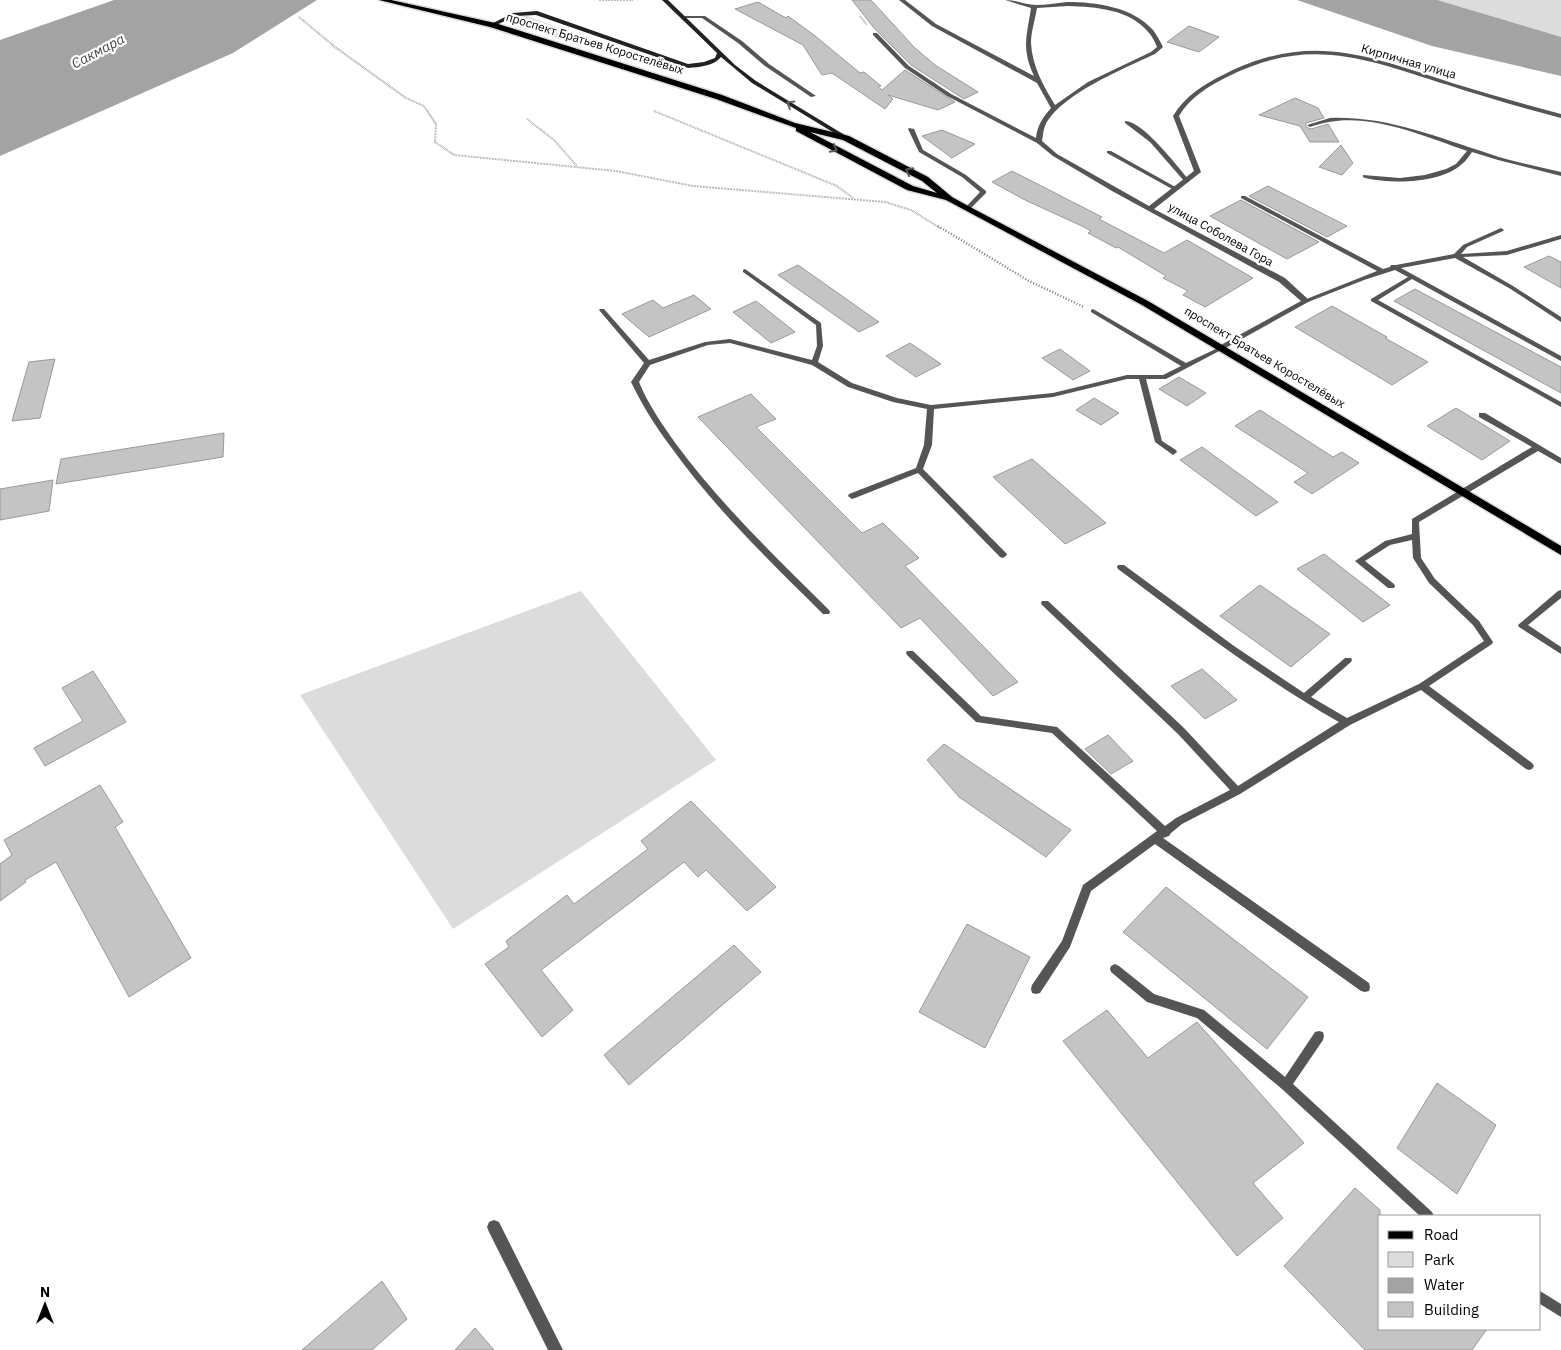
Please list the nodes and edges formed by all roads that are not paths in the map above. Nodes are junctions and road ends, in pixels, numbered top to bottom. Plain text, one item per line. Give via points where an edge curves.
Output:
1 (384, 0) edge
2 (665, 0) edge
3 (902, 0) edge
4 (1008, 0) edge
5 (1034, 6) junction
6 (683, 17) junction
7 (492, 25) junction
8 (874, 34) dead end
9 (720, 52) junction
10 (1040, 82) junction
11 (813, 96) dead end
12 (1055, 110) junction
13 (1561, 116) edge
14 (1127, 122) dead end
15 (792, 125) junction
16 (1310, 125) dead end
17 (910, 129) dead end
18 (846, 138) junction
19 (1039, 142) junction
20 (1471, 150) junction
21 (1109, 152) dead end
22 (1561, 174) edge
23 (1365, 176) dead end
24 (1186, 181) junction
25 (1176, 189) junction
26 (1243, 197) dead end
27 (949, 199) junction
28 (1150, 208) junction
29 (967, 209) junction
30 (1501, 230) dead end
31 (1561, 237) edge
32 (1456, 256) junction
33 (1392, 266) junction
34 (1380, 270) junction
35 (745, 271) dead end
36 (1412, 278) junction
37 (1306, 301) junction
38 (602, 310) dead end
39 (1093, 311) road end
40 (1561, 320) edge
41 (1222, 348) junction
42 (1561, 359) edge
43 (648, 363) junction
44 (814, 363) junction
45 (1186, 366) junction
46 (1142, 376) junction
47 (1561, 405) edge
48 (931, 407) junction
49 (1482, 415) dead end
50 (1538, 447) junction
51 (1173, 452) dead end
52 (1561, 461) edge
53 (919, 470) junction
54 (1465, 493) junction
55 (852, 496) dead end
56 (1416, 536) junction
57 (1561, 551) edge
58 (1003, 555) dead end
59 (1121, 566) dead end
60 (1391, 586) dead end
61 (1561, 593) edge
62 (1045, 603) dead end
63 (826, 612) dead end
64 (1561, 651) edge
65 (910, 652) dead end
66 (1348, 660) dead end
67 (1422, 686) junction
68 (1304, 698) junction
69 (1347, 722) junction
70 (1529, 766) dead end
71 (1237, 791) junction
72 (1166, 833) junction
73 (1157, 840) junction
74 (1115, 969) dead end
75 (1365, 987) dead end
76 (1036, 989) dead end
77 (1319, 1036) dead end
78 (1286, 1085) junction
79 (1427, 1215) edge
80 (494, 1226) dead end
81 (1541, 1298) edge
82 (1561, 1311) edge
83 (556, 1350) edge

1 - 7 main road, проспект Братьев Коростелёвых
2 - 6 street
3 - 10 street via 934,25
4 - 5 street
5 - 10 street via 1030,48 1032,65
5 - 12 street via 1073,2 1119,11 1151,28 1160,47 1100,77
6 - 9 street
6 - 11 lane via 703,17
7 - 9 street via 515,14 538,13 688,66 705,64 716,59
7 - 15 main road, проспект Братьев Коростелёвых via 719,97
8 - 19 street, улица Соболева Гора via 907,67 949,95
18 -> 9 street via 754,82
10 - 12 street
12 - 19 street via 1041,125
13 - 24 street, Кирпичная улица via 1362,58 1327,52 1282,58 1246,65 1204,87 1180,107 1176,116 1198,172
14 - 24 lane via 1150,138
15 - 18 main road, проспект Братьев Коростелёвых
15 -> 27 main road, проспект Братьев Коростелёвых via 910,188
16 - 20 lane via 1339,118 1385,125 1418,131
17 - 29 lane via 922,151 984,192
27 -> 18 main road, проспект Братьев Коростелёвых via 925,179
19 - 28 street, улица Соболева Гора via 1055,155
20 - 22 lane
20 - 23 lane via 1459,164 1430,175 1404,180
21 - 25 lane
24 - 25 street, Кирпичная улица
25 - 28 street, Кирпичная улица
26 - 34 lane
27 - 29 main road, проспект Братьев Коростелёвых
28 - 37 street, улица Соболева Гора via 1282,280
29 - 41 main road, проспект Братьев Коростелёвых via 1145,303
30 - 32 lane via 1465,246
31 - 32 lane via 1507,252
32 - 33 lane
32 - 40 lane
33 - 34 lane
33 - 36 lane
34 - 37 lane
35 - 44 lane via 818,324 820,346
36 - 42 lane
36 - 47 lane via 1372,300
37 - 41 street
38 - 43 lane
39 - 45 lane
41 - 45 lane
41 - 54 main road, проспект Братьев Коростелёвых
43 - 44 lane via 707,343 730,341
43 - 63 lane via 636,382 642,400 687,466 731,516
44 - 48 lane via 850,385
45 - 46 lane via 1164,377
46 - 48 lane via 1053,395
46 - 51 lane via 1159,442
48 - 53 lane via 928,445
49 - 50 lane
50 - 52 lane
50 - 54 lane
53 - 55 lane
53 - 58 lane
54 - 56 lane via 1415,521
54 - 57 main road, проспект Братьев Коростелёвых
56 - 60 lane via 1388,543 1360,561
56 - 67 lane via 1417,558 1432,581 1476,623 1489,642
59 - 68 lane via 1258,669
61 - 64 lane via 1522,624
62 - 71 lane via 1181,731
65 - 72 lane via 979,719 1054,730
66 - 68 lane
67 - 69 lane
67 - 70 lane
68 - 69 lane
69 - 71 lane
71 - 72 lane via 1179,822
72 - 73 lane
73 - 75 lane
73 - 76 lane via 1087,888 1066,944
74 - 78 lane via 1151,998 1200,1014
77 - 78 lane
78 - 79 lane
80 - 83 street
81 - 82 lane

